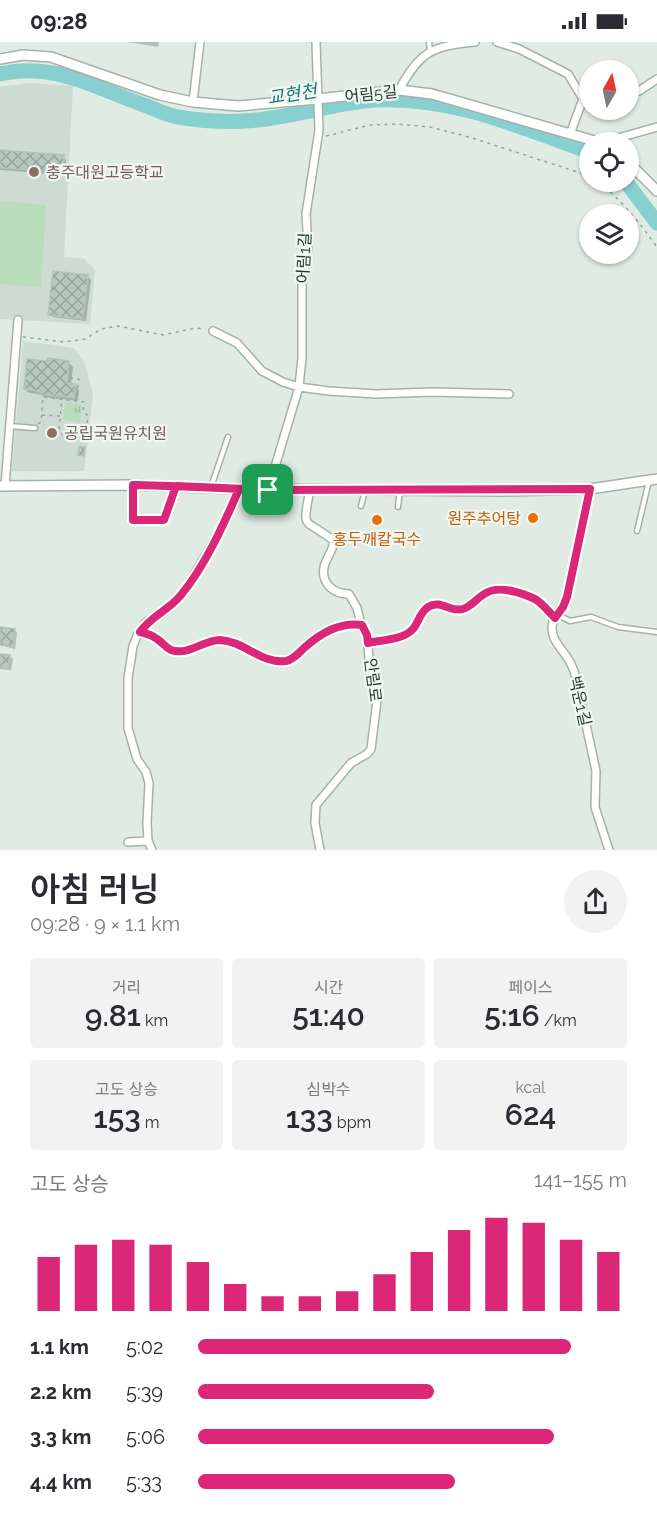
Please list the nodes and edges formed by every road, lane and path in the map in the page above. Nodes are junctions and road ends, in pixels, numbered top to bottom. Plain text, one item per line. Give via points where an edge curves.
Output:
1 (200, 42) edge
2 (316, 42) edge
3 (429, 42) edge
4 (475, 42) edge
5 (497, 42) edge
6 (430, 51) junction
7 (0, 58) edge
8 (657, 79) edge
9 (579, 89) edge
10 (399, 90) junction
11 (639, 91) edge
12 (193, 102) junction
13 (318, 103) junction
14 (579, 115) edge
15 (657, 127) edge
16 (639, 132) edge
17 (319, 134) junction
18 (570, 135) junction
19 (579, 137) edge
20 (579, 172) edge
21 (639, 173) edge
22 (657, 191) edge
23 (612, 192) edge
24 (657, 247) edge
25 (18, 320) dead end
26 (213, 331) joint
27 (16, 336) junction
28 (70, 378) dead end
29 (299, 387) junction
30 (509, 394) dead end
31 (62, 399) junction
32 (76, 401) junction
33 (42, 414) junction
34 (61, 416) junction
35 (9, 426) junction
36 (35, 428) joint
37 (76, 437) junction
38 (228, 437) dead end
39 (80, 445) dead end
40 (653, 480) edge
41 (133, 485) junction
42 (2, 486) edge
43 (176, 486) junction
44 (210, 488) junction
45 (239, 489) junction
46 (590, 489) junction
47 (268, 490) junction
48 (310, 490) junction
49 (365, 490) junction
50 (400, 490) junction
51 (361, 506) dead end
52 (398, 507) dead end
53 (637, 531) dead end
54 (560, 610) junction
55 (555, 618) junction
56 (362, 625) junction
57 (140, 632) junction
58 (657, 632) edge
59 (368, 643) junction
60 (148, 841) junction
61 (128, 842) dead end
62 (152, 850) edge
63 (320, 850) edge
64 (609, 850) edge

1 - 12 street
2 - 13 street
3 - 6 lane
4 - 6 street
5 - 9 street via 568,74
6 - 10 street via 412,66
7 - 12 street, 어림5길 via 51,57 160,95
8 - 11 street
10 - 13 street, 어림5길
10 - 18 street, 어림5길 via 443,97
12 - 13 street, 어림5길 via 238,106
13 - 17 street, 어림1길
14 - 18 street
15 - 16 street
17 - 20 path via 370,125 430,128
17 - 29 street, 어림1길 via 306,214 308,247
18 - 19 street, 어림5길
21 - 22 street
23 - 24 path
25 - 27 street
26 - 27 path via 195,328 163,335 118,326 101,329 85,339 64,342
26 - 29 street via 237,343 262,371
27 - 35 street
28 - 32 path via 79,379
29 - 30 street via 376,394
29 - 47 street, 어림1길
31 - 32 path
31 - 33 path via 43,397
31 - 34 path
32 - 37 path via 84,402 83,411 88,416 86,433
33 - 34 path
33 - 36 path
34 - 37 path via 63,435
35 - 36 lane
35 - 42 street
37 - 39 path
38 - 44 lane
40 - 46 street
40 - 53 lane
41 - 42 street
41 - 43 street
41 - 43 lane via 133,520 164,520
43 - 44 street
44 - 45 street
45 - 47 street
45 - 57 street via 226,521 183,593 146,622
46 - 50 street
46 - 54 street via 567,597
47 - 48 street
48 - 49 street
48 - 56 street, 안림로 via 306,522 334,541 324,578 333,591 352,597
49 - 50 street
49 - 51 lane
50 - 52 lane
54 - 55 street
54 - 58 lane via 562,617 570,621 591,617 618,627
55 - 59 lane via 537,600 496,589 464,609 439,604 428,607 413,629 403,635
55 - 64 street, 백운1길 via 551,632 576,678 596,771 595,807
56 - 57 street via 346,624 327,631 287,661 258,656 219,640 189,650 171,650
56 - 59 street, 안림로
57 - 60 street via 130,660 128,728 149,783
59 - 63 street, 안림로 via 377,701 371,749 351,763 316,805
60 - 61 street
60 - 62 street

